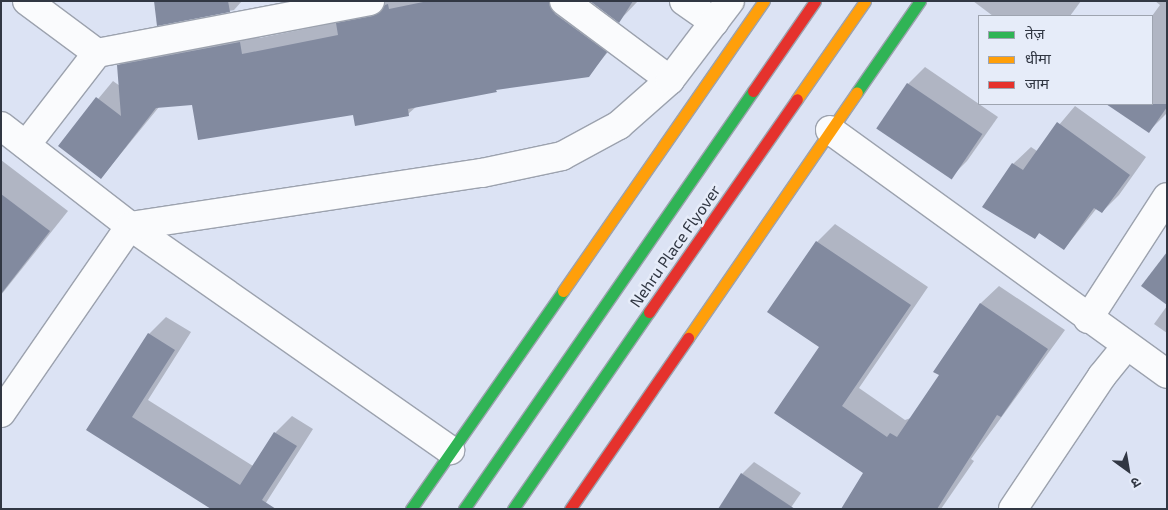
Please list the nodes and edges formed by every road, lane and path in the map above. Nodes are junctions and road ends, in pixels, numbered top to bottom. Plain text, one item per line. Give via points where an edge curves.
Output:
1 (27, 1) edge
2 (370, 1) edge
3 (564, 1) edge
4 (684, 1) edge
5 (764, 1) edge
6 (815, 1) edge
7 (864, 1) edge
8 (920, 1) edge
9 (722, 12) edge
10 (97, 53) junction
11 (670, 80) junction
12 (1, 126) edge
13 (830, 130) junction
14 (26, 145) junction
15 (1167, 197) edge
16 (130, 226) junction
17 (1088, 319) junction
18 (1126, 346) junction
19 (1167, 374) edge
20 (1, 413) edge
21 (450, 450) junction
22 (411, 509) edge
23 (464, 509) edge
24 (513, 509) edge
25 (570, 509) edge
26 (1013, 509) edge

1 - 10 street
2 - 10 street
3 - 11 street
4 - 9 street
5 - 21 main road
6 - 23 main road, Nehru Place Flyover
7 - 24 main road, Nehru Place Flyover
8 - 13 main road
9 - 11 street
10 - 14 street
11 - 16 street via 619,126 562,156 482,173
12 - 14 street
13 - 17 street
13 - 25 main road
14 - 16 street
15 - 17 street
16 - 20 street
16 - 21 street
17 - 18 street
18 - 19 street
18 - 26 street via 1102,376
21 - 22 main road

